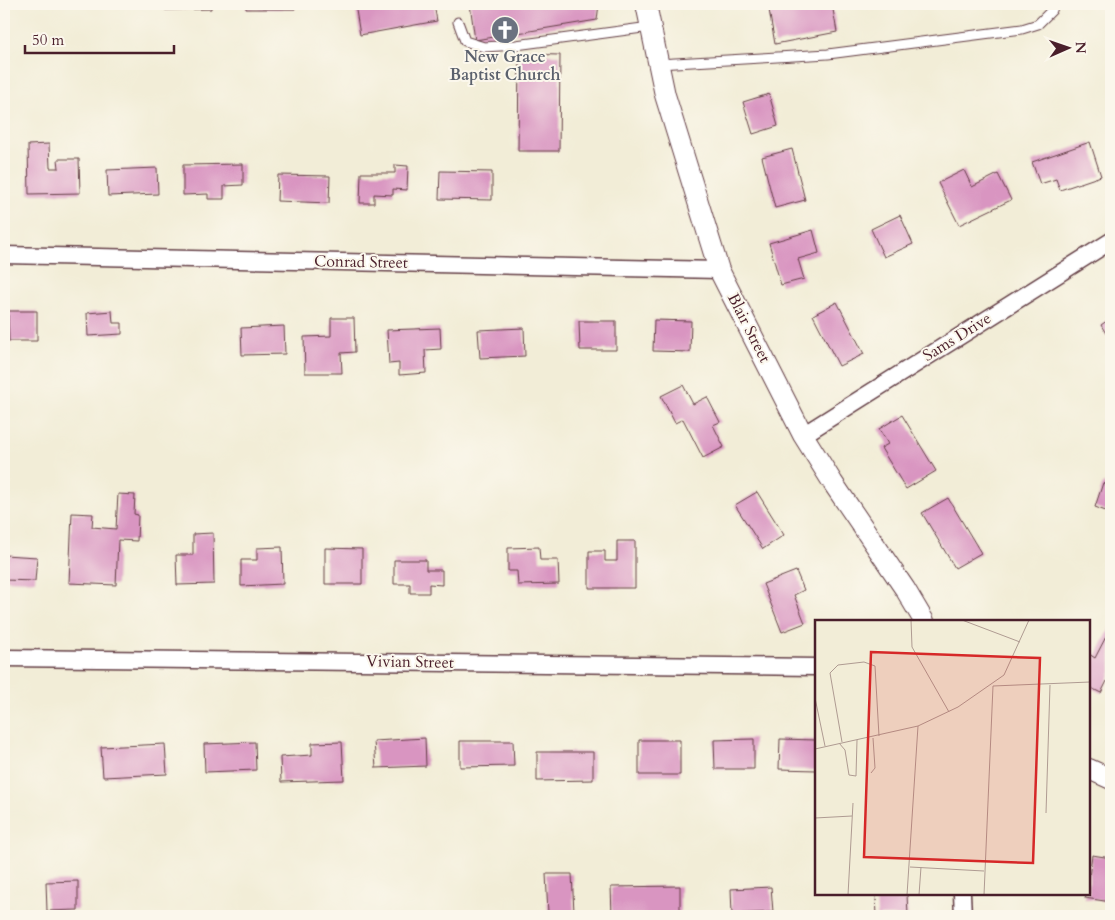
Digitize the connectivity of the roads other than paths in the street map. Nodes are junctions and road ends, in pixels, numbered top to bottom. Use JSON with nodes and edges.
{"nodes":[{"id":1,"x":646,"y":4,"type":"edge"},
{"id":2,"x":1054,"y":4,"type":"edge"},
{"id":3,"x":458,"y":22,"type":"dead end"},
{"id":4,"x":650,"y":27,"type":"junction"},
{"id":5,"x":658,"y":64,"type":"junction"},
{"id":6,"x":1111,"y":241,"type":"edge"},
{"id":7,"x":4,"y":255,"type":"edge"},
{"id":8,"x":719,"y":270,"type":"junction"},
{"id":9,"x":803,"y":434,"type":"junction"},
{"id":10,"x":923,"y":620,"type":"edge"},
{"id":11,"x":4,"y":658,"type":"edge"},
{"id":12,"x":815,"y":667,"type":"edge"},
{"id":13,"x":1090,"y":769,"type":"edge"},
{"id":14,"x":1111,"y":779,"type":"edge"},
{"id":15,"x":962,"y":895,"type":"edge"},
{"id":16,"x":963,"y":916,"type":"edge"}],
"edges":[{"from":1,"to":4,"type":"street","name":"Blair Street"},
{"from":2,"to":5,"type":"lane"},
{"from":3,"to":4,"type":"lane"},
{"from":4,"to":5,"type":"street","name":"Blair Street"},
{"from":5,"to":8,"type":"street","name":"Blair Street"},
{"from":6,"to":9,"type":"street","name":"Sams Drive"},
{"from":7,"to":8,"type":"street","name":"Conrad Street"},
{"from":8,"to":9,"type":"street","name":"Blair Street"},
{"from":9,"to":10,"type":"street","name":"Blair Street"},
{"from":11,"to":12,"type":"street","name":"Vivian Street"},
{"from":13,"to":14,"type":"street"},
{"from":15,"to":16,"type":"street"}]}
